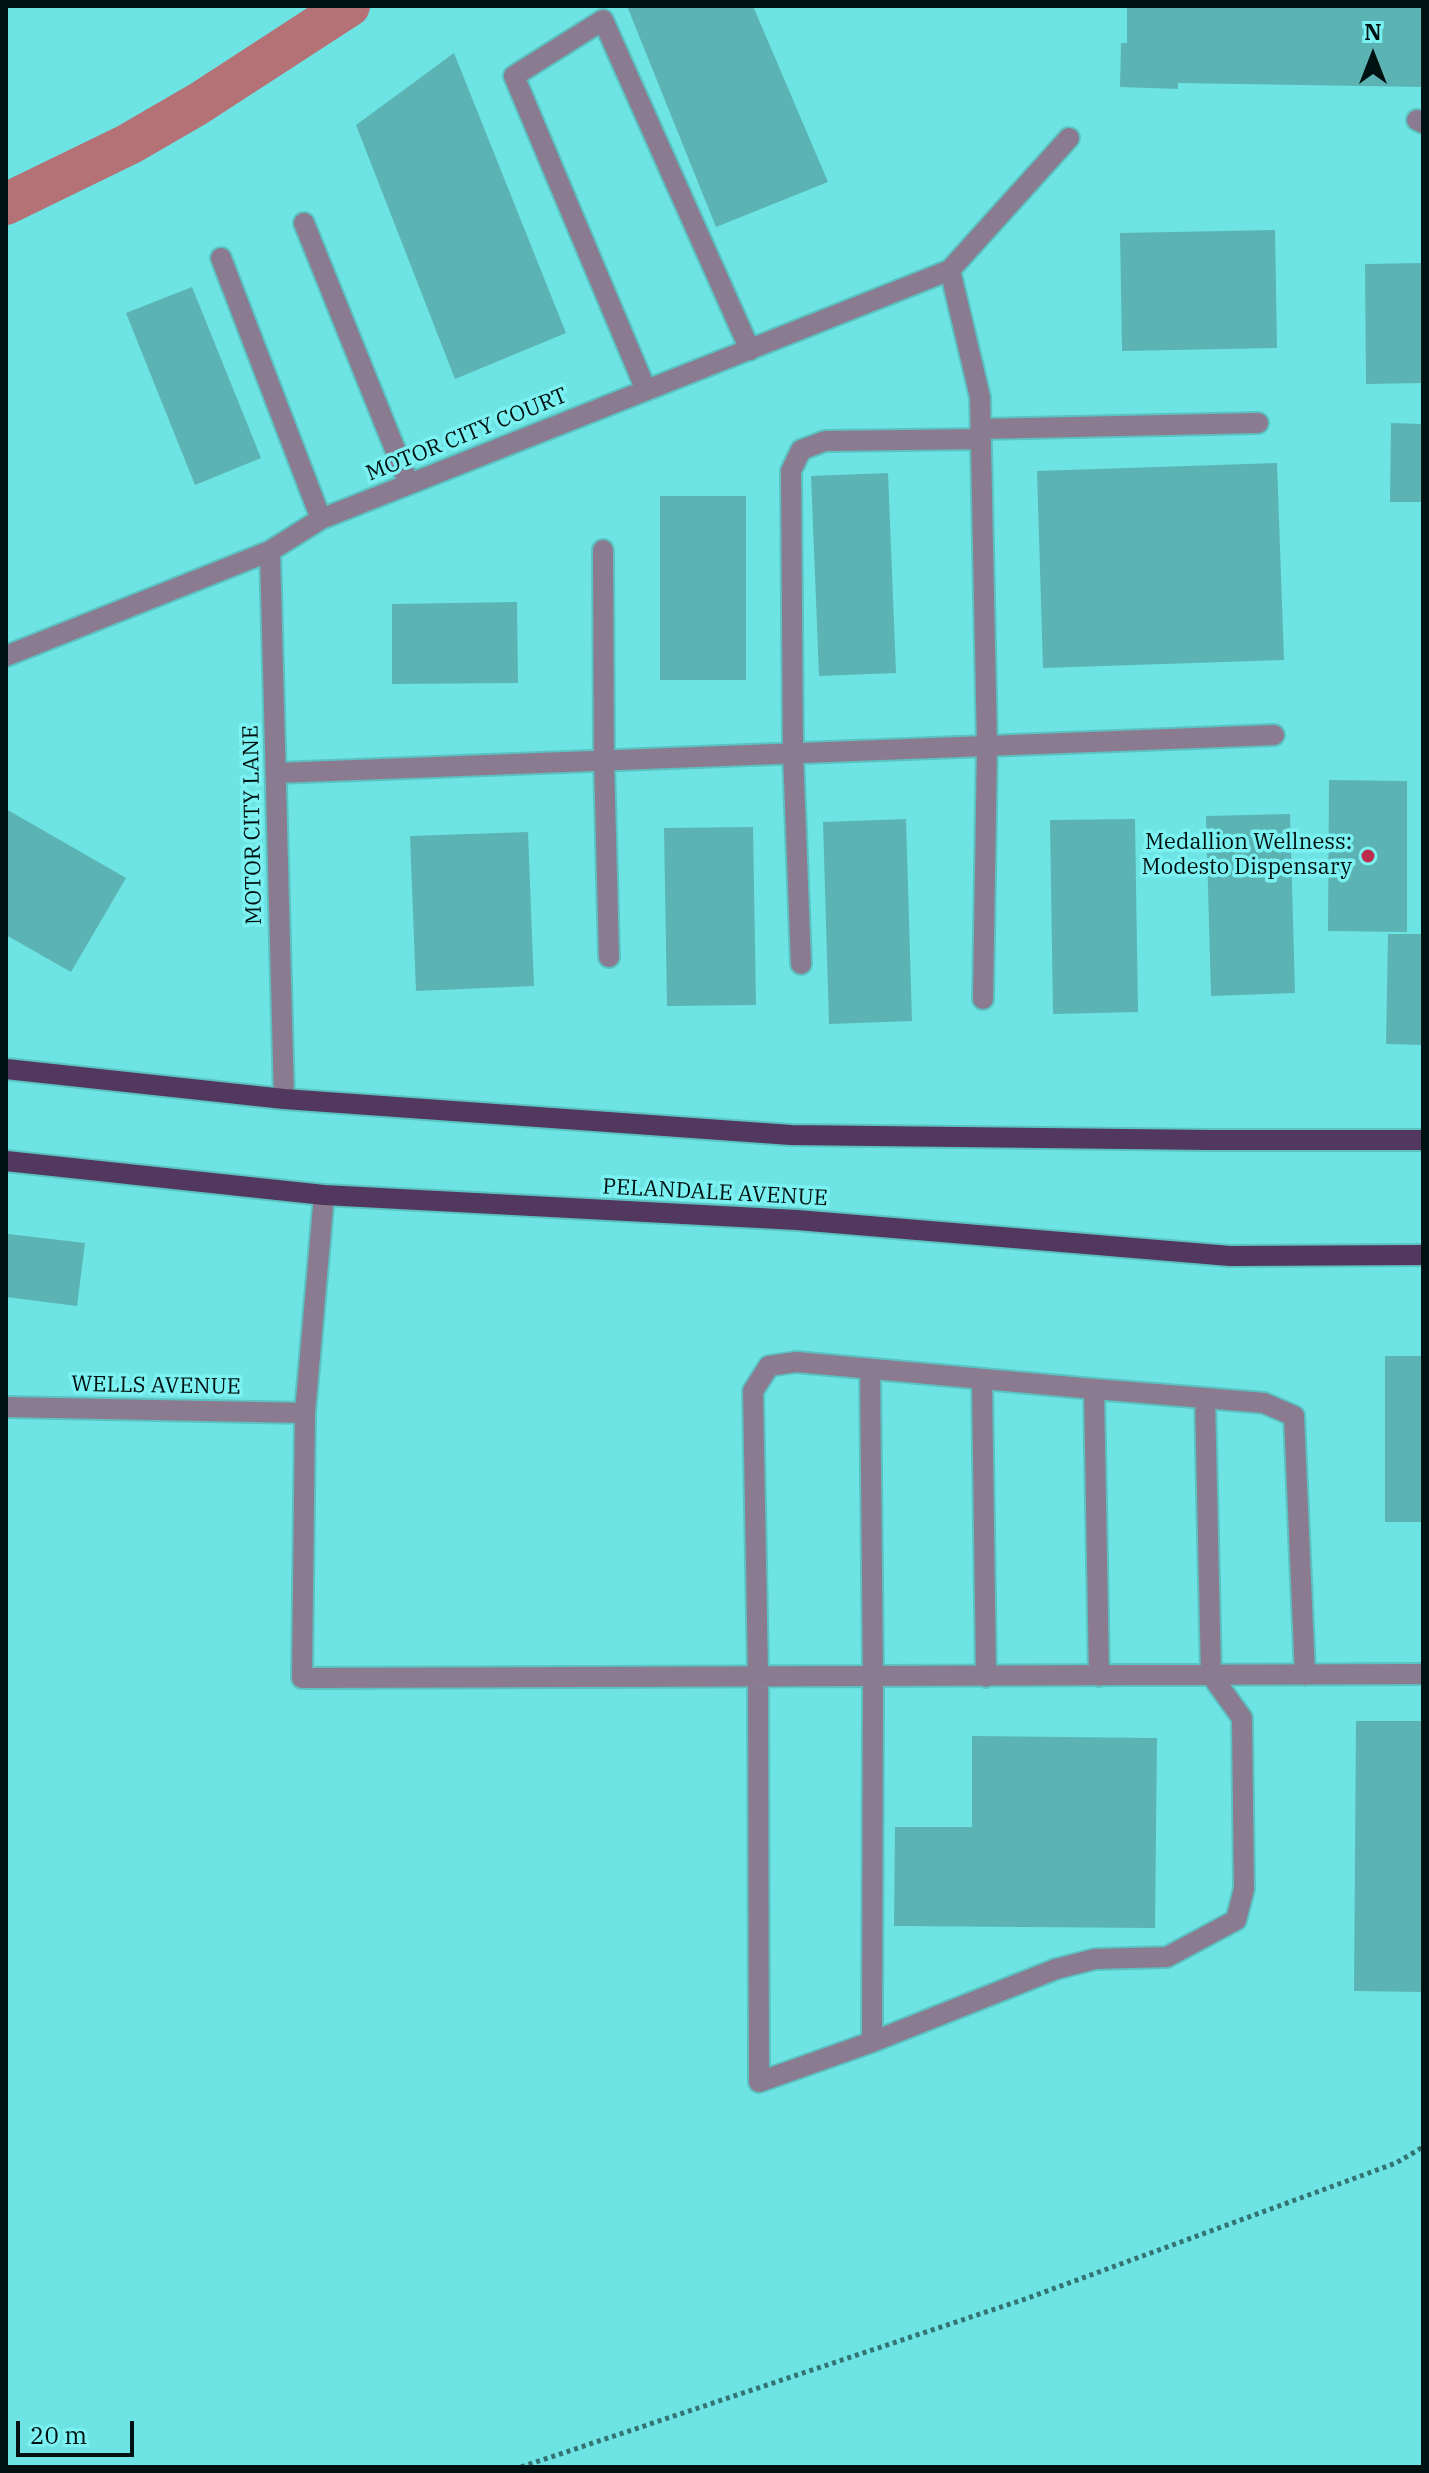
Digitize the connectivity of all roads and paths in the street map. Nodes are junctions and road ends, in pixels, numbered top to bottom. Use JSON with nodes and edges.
{"nodes":[{"id":1,"x":1069,"y":138,"type":"dead end"},
{"id":2,"x":304,"y":223,"type":"dead end"},
{"id":3,"x":221,"y":258,"type":"dead end"},
{"id":4,"x":950,"y":270,"type":"junction"},
{"id":5,"x":750,"y":350,"type":"junction"},
{"id":6,"x":646,"y":390,"type":"junction"},
{"id":7,"x":1258,"y":423,"type":"dead end"},
{"id":8,"x":980,"y":434,"type":"junction"},
{"id":9,"x":409,"y":484,"type":"junction"},
{"id":10,"x":321,"y":519,"type":"junction"},
{"id":11,"x":603,"y":550,"type":"dead end"},
{"id":12,"x":270,"y":551,"type":"junction"},
{"id":13,"x":6,"y":656,"type":"edge"},
{"id":14,"x":1274,"y":735,"type":"dead end"},
{"id":15,"x":987,"y":746,"type":"junction"},
{"id":16,"x":793,"y":753,"type":"junction"},
{"id":17,"x":604,"y":760,"type":"junction"},
{"id":18,"x":277,"y":773,"type":"junction"},
{"id":19,"x":609,"y":957,"type":"dead end"},
{"id":20,"x":801,"y":964,"type":"dead end"},
{"id":21,"x":983,"y":999,"type":"dead end"},
{"id":22,"x":6,"y":1069,"type":"edge"},
{"id":23,"x":284,"y":1099,"type":"junction"},
{"id":24,"x":1423,"y":1140,"type":"edge"},
{"id":25,"x":6,"y":1161,"type":"edge"},
{"id":26,"x":324,"y":1195,"type":"junction"},
{"id":27,"x":1423,"y":1255,"type":"edge"},
{"id":28,"x":870,"y":1369,"type":"junction"},
{"id":29,"x":982,"y":1379,"type":"junction"},
{"id":30,"x":1094,"y":1389,"type":"junction"},
{"id":31,"x":1205,"y":1398,"type":"junction"},
{"id":32,"x":6,"y":1407,"type":"edge"},
{"id":33,"x":305,"y":1413,"type":"junction"},
{"id":34,"x":1423,"y":1674,"type":"edge"},
{"id":35,"x":1211,"y":1675,"type":"junction"},
{"id":36,"x":1305,"y":1675,"type":"junction"},
{"id":37,"x":1099,"y":1676,"type":"junction"},
{"id":38,"x":758,"y":1677,"type":"junction"},
{"id":39,"x":873,"y":1677,"type":"junction"},
{"id":40,"x":986,"y":1677,"type":"junction"},
{"id":41,"x":872,"y":2042,"type":"junction"},
{"id":42,"x":1423,"y":2147,"type":"edge"},
{"id":43,"x":521,"y":2467,"type":"edge"}],
"edges":[{"from":1,"to":4,"type":"street"},
{"from":2,"to":9,"type":"street"},
{"from":3,"to":10,"type":"street"},
{"from":4,"to":5,"type":"street","name":"MOTOR CITY COURT"},
{"from":4,"to":8,"type":"street"},
{"from":5,"to":6,"type":"street","name":"MOTOR CITY COURT"},
{"from":5,"to":6,"type":"street"},
{"from":6,"to":9,"type":"street","name":"MOTOR CITY COURT"},
{"from":7,"to":8,"type":"street"},
{"from":8,"to":15,"type":"street"},
{"from":8,"to":16,"type":"street"},
{"from":9,"to":10,"type":"street","name":"MOTOR CITY COURT"},
{"from":10,"to":12,"type":"street","name":"MOTOR CITY COURT"},
{"from":11,"to":17,"type":"street"},
{"from":12,"to":13,"type":"street","name":"MOTOR CITY COURT"},
{"from":12,"to":18,"type":"street","name":"MOTOR CITY LANE"},
{"from":14,"to":15,"type":"street"},
{"from":15,"to":16,"type":"street"},
{"from":15,"to":21,"type":"street"},
{"from":16,"to":17,"type":"street"},
{"from":16,"to":20,"type":"street"},
{"from":17,"to":18,"type":"street"},
{"from":17,"to":19,"type":"street"},
{"from":18,"to":23,"type":"street","name":"MOTOR CITY LANE"},
{"from":22,"to":23,"type":"main road"},
{"from":23,"to":24,"type":"main road"},
{"from":25,"to":26,"type":"main road","name":"PELANDALE AVENUE"},
{"from":26,"to":27,"type":"main road","name":"PELANDALE AVENUE"},
{"from":26,"to":33,"type":"street"},
{"from":28,"to":29,"type":"street"},
{"from":28,"to":38,"type":"street"},
{"from":28,"to":39,"type":"street"},
{"from":29,"to":30,"type":"street"},
{"from":29,"to":40,"type":"street"},
{"from":30,"to":31,"type":"street"},
{"from":30,"to":37,"type":"street"},
{"from":31,"to":35,"type":"street"},
{"from":31,"to":36,"type":"street"},
{"from":32,"to":33,"type":"street","name":"WELLS AVENUE"},
{"from":33,"to":38,"type":"street"},
{"from":34,"to":36,"type":"street"},
{"from":35,"to":36,"type":"street"},
{"from":35,"to":37,"type":"street"},
{"from":35,"to":41,"type":"street"},
{"from":37,"to":40,"type":"street"},
{"from":38,"to":39,"type":"street"},
{"from":38,"to":41,"type":"street"},
{"from":39,"to":40,"type":"street"},
{"from":39,"to":41,"type":"street"},
{"from":42,"to":43,"type":"path"}]}
